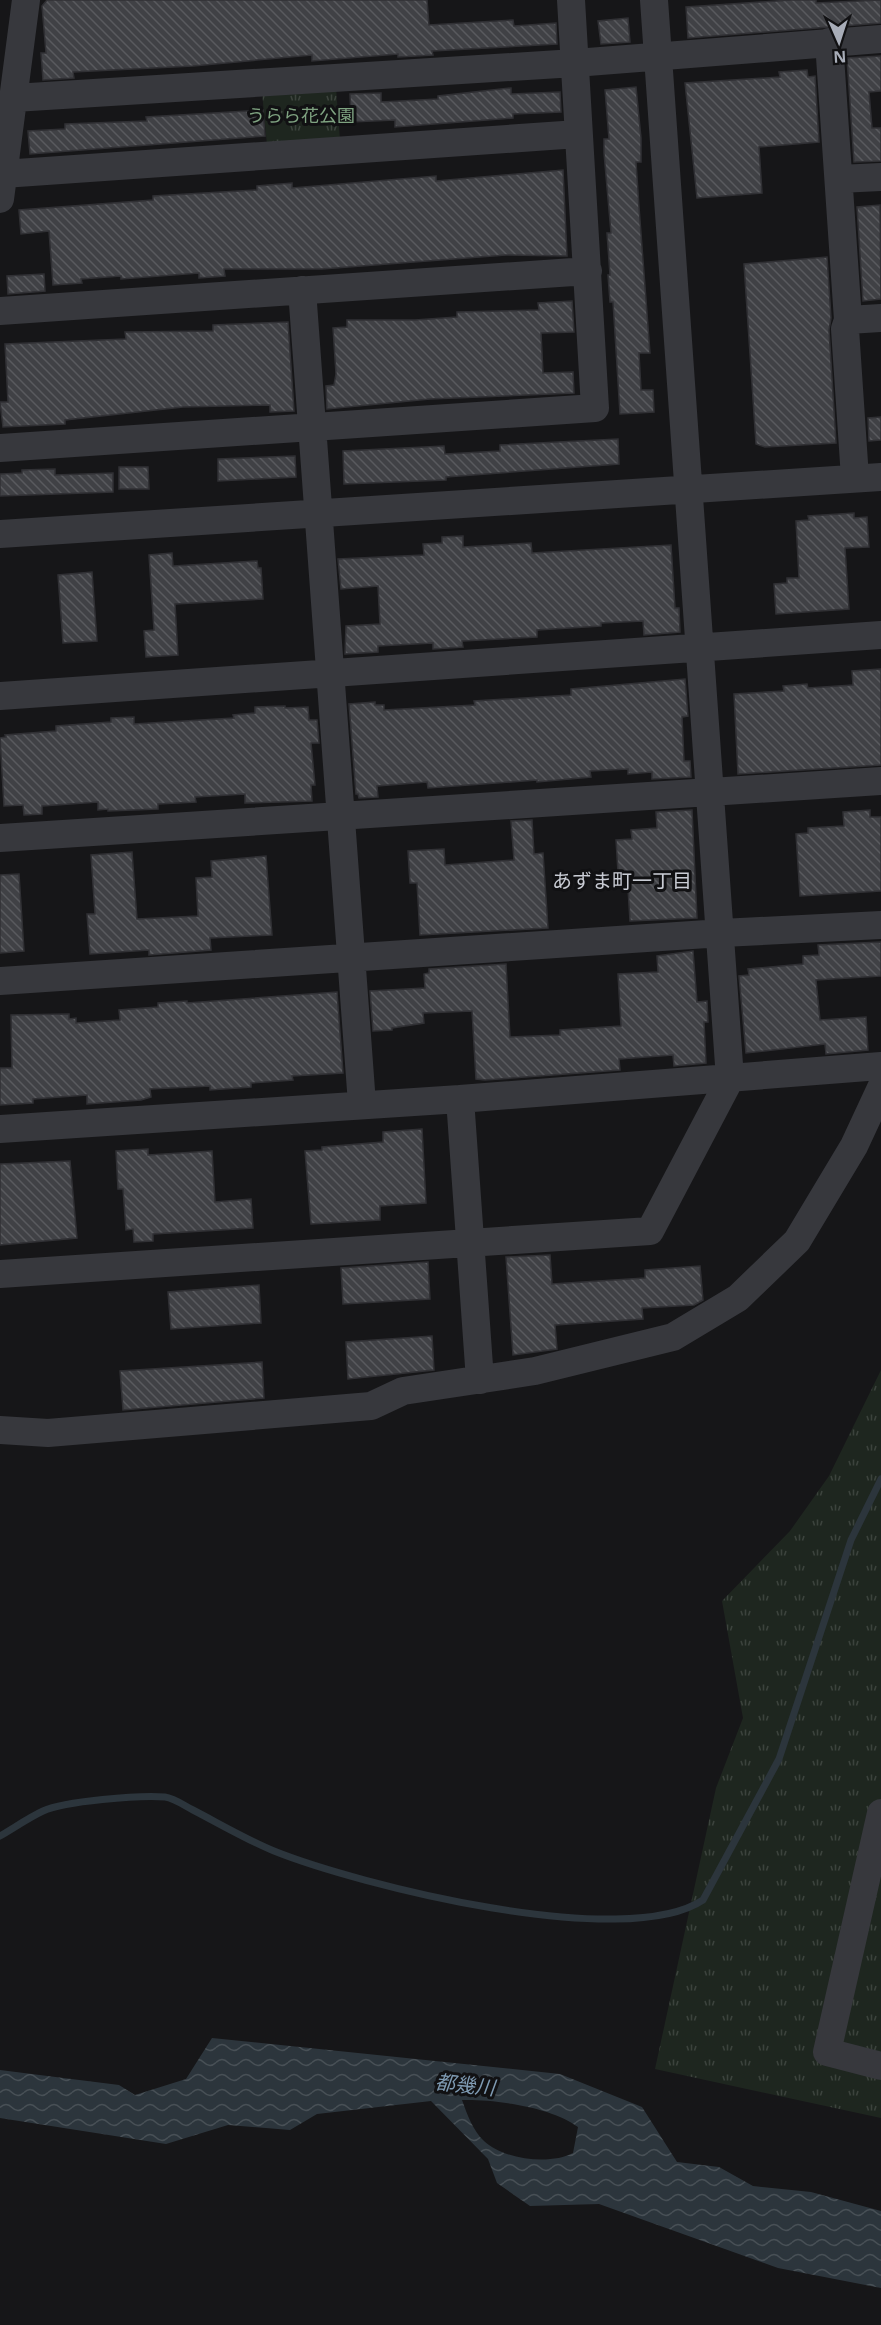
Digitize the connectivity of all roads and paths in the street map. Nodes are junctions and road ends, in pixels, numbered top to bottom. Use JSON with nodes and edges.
{"nodes":[{"id":1,"x":26,"y":0,"type":"edge"},
{"id":2,"x":571,"y":0,"type":"edge"},
{"id":3,"x":654,"y":0,"type":"edge"},
{"id":4,"x":881,"y":39,"type":"edge"},
{"id":5,"x":829,"y":42,"type":"junction"},
{"id":6,"x":658,"y":56,"type":"junction"},
{"id":7,"x":575,"y":63,"type":"junction"},
{"id":8,"x":14,"y":98,"type":"junction"},
{"id":9,"x":578,"y":134,"type":"junction"},
{"id":10,"x":881,"y":177,"type":"edge"},
{"id":11,"x":838,"y":179,"type":"junction"},
{"id":12,"x":2,"y":187,"type":"edge"},
{"id":13,"x":588,"y":271,"type":"junction"},
{"id":14,"x":302,"y":290,"type":"junction"},
{"id":15,"x":0,"y":311,"type":"edge"},
{"id":16,"x":881,"y":318,"type":"edge"},
{"id":17,"x":848,"y":320,"type":"junction"},
{"id":18,"x":311,"y":428,"type":"junction"},
{"id":19,"x":0,"y":448,"type":"edge"},
{"id":20,"x":868,"y":477,"type":"edge"},
{"id":21,"x":688,"y":491,"type":"junction"},
{"id":22,"x":317,"y":515,"type":"junction"},
{"id":23,"x":0,"y":534,"type":"edge"},
{"id":24,"x":881,"y":635,"type":"edge"},
{"id":25,"x":701,"y":646,"type":"junction"},
{"id":26,"x":329,"y":671,"type":"junction"},
{"id":27,"x":0,"y":696,"type":"edge"},
{"id":28,"x":881,"y":781,"type":"edge"},
{"id":29,"x":712,"y":790,"type":"junction"},
{"id":30,"x":340,"y":814,"type":"junction"},
{"id":31,"x":0,"y":837,"type":"edge"},
{"id":32,"x":881,"y":925,"type":"edge"},
{"id":33,"x":722,"y":933,"type":"junction"},
{"id":34,"x":350,"y":956,"type":"junction"},
{"id":35,"x":0,"y":981,"type":"edge"},
{"id":36,"x":881,"y":1066,"type":"edge"},
{"id":37,"x":730,"y":1079,"type":"junction"},
{"id":38,"x":881,"y":1089,"type":"edge"},
{"id":39,"x":460,"y":1099,"type":"junction"},
{"id":40,"x":362,"y":1104,"type":"junction"},
{"id":41,"x":0,"y":1129,"type":"edge"},
{"id":42,"x":470,"y":1242,"type":"junction"},
{"id":43,"x":0,"y":1274,"type":"edge"},
{"id":44,"x":480,"y":1380,"type":"junction"},
{"id":45,"x":0,"y":1430,"type":"edge"},
{"id":46,"x":881,"y":1813,"type":"edge"},
{"id":47,"x":881,"y":2066,"type":"edge"}],
"edges":[{"from":1,"to":8,"type":"street"},
{"from":2,"to":7,"type":"street"},
{"from":3,"to":6,"type":"street"},
{"from":4,"to":5,"type":"street"},
{"from":5,"to":6,"type":"street"},
{"from":5,"to":11,"type":"street"},
{"from":6,"to":7,"type":"street"},
{"from":6,"to":21,"type":"street"},
{"from":7,"to":8,"type":"street"},
{"from":7,"to":9,"type":"street"},
{"from":8,"to":12,"type":"street"},
{"from":9,"to":12,"type":"street"},
{"from":9,"to":13,"type":"street"},
{"from":10,"to":11,"type":"street"},
{"from":11,"to":17,"type":"street"},
{"from":13,"to":14,"type":"street"},
{"from":13,"to":18,"type":"street"},
{"from":14,"to":15,"type":"street"},
{"from":14,"to":18,"type":"street"},
{"from":16,"to":17,"type":"street"},
{"from":17,"to":20,"type":"street"},
{"from":18,"to":19,"type":"street"},
{"from":18,"to":22,"type":"street"},
{"from":20,"to":21,"type":"street"},
{"from":21,"to":22,"type":"street"},
{"from":21,"to":25,"type":"street"},
{"from":22,"to":23,"type":"street"},
{"from":22,"to":26,"type":"street"},
{"from":24,"to":25,"type":"street"},
{"from":25,"to":26,"type":"street"},
{"from":25,"to":29,"type":"street"},
{"from":26,"to":27,"type":"street"},
{"from":26,"to":30,"type":"street"},
{"from":28,"to":29,"type":"street"},
{"from":29,"to":30,"type":"street"},
{"from":29,"to":33,"type":"street"},
{"from":30,"to":31,"type":"street"},
{"from":30,"to":34,"type":"street"},
{"from":32,"to":33,"type":"street"},
{"from":33,"to":34,"type":"street"},
{"from":33,"to":37,"type":"street"},
{"from":34,"to":35,"type":"street"},
{"from":34,"to":40,"type":"street"},
{"from":36,"to":37,"type":"street"},
{"from":37,"to":39,"type":"street"},
{"from":37,"to":42,"type":"street"},
{"from":38,"to":44,"type":"street"},
{"from":39,"to":40,"type":"street"},
{"from":39,"to":42,"type":"street"},
{"from":40,"to":41,"type":"street"},
{"from":42,"to":43,"type":"street"},
{"from":42,"to":44,"type":"street"},
{"from":44,"to":45,"type":"street"},
{"from":46,"to":47,"type":"street"}]}
